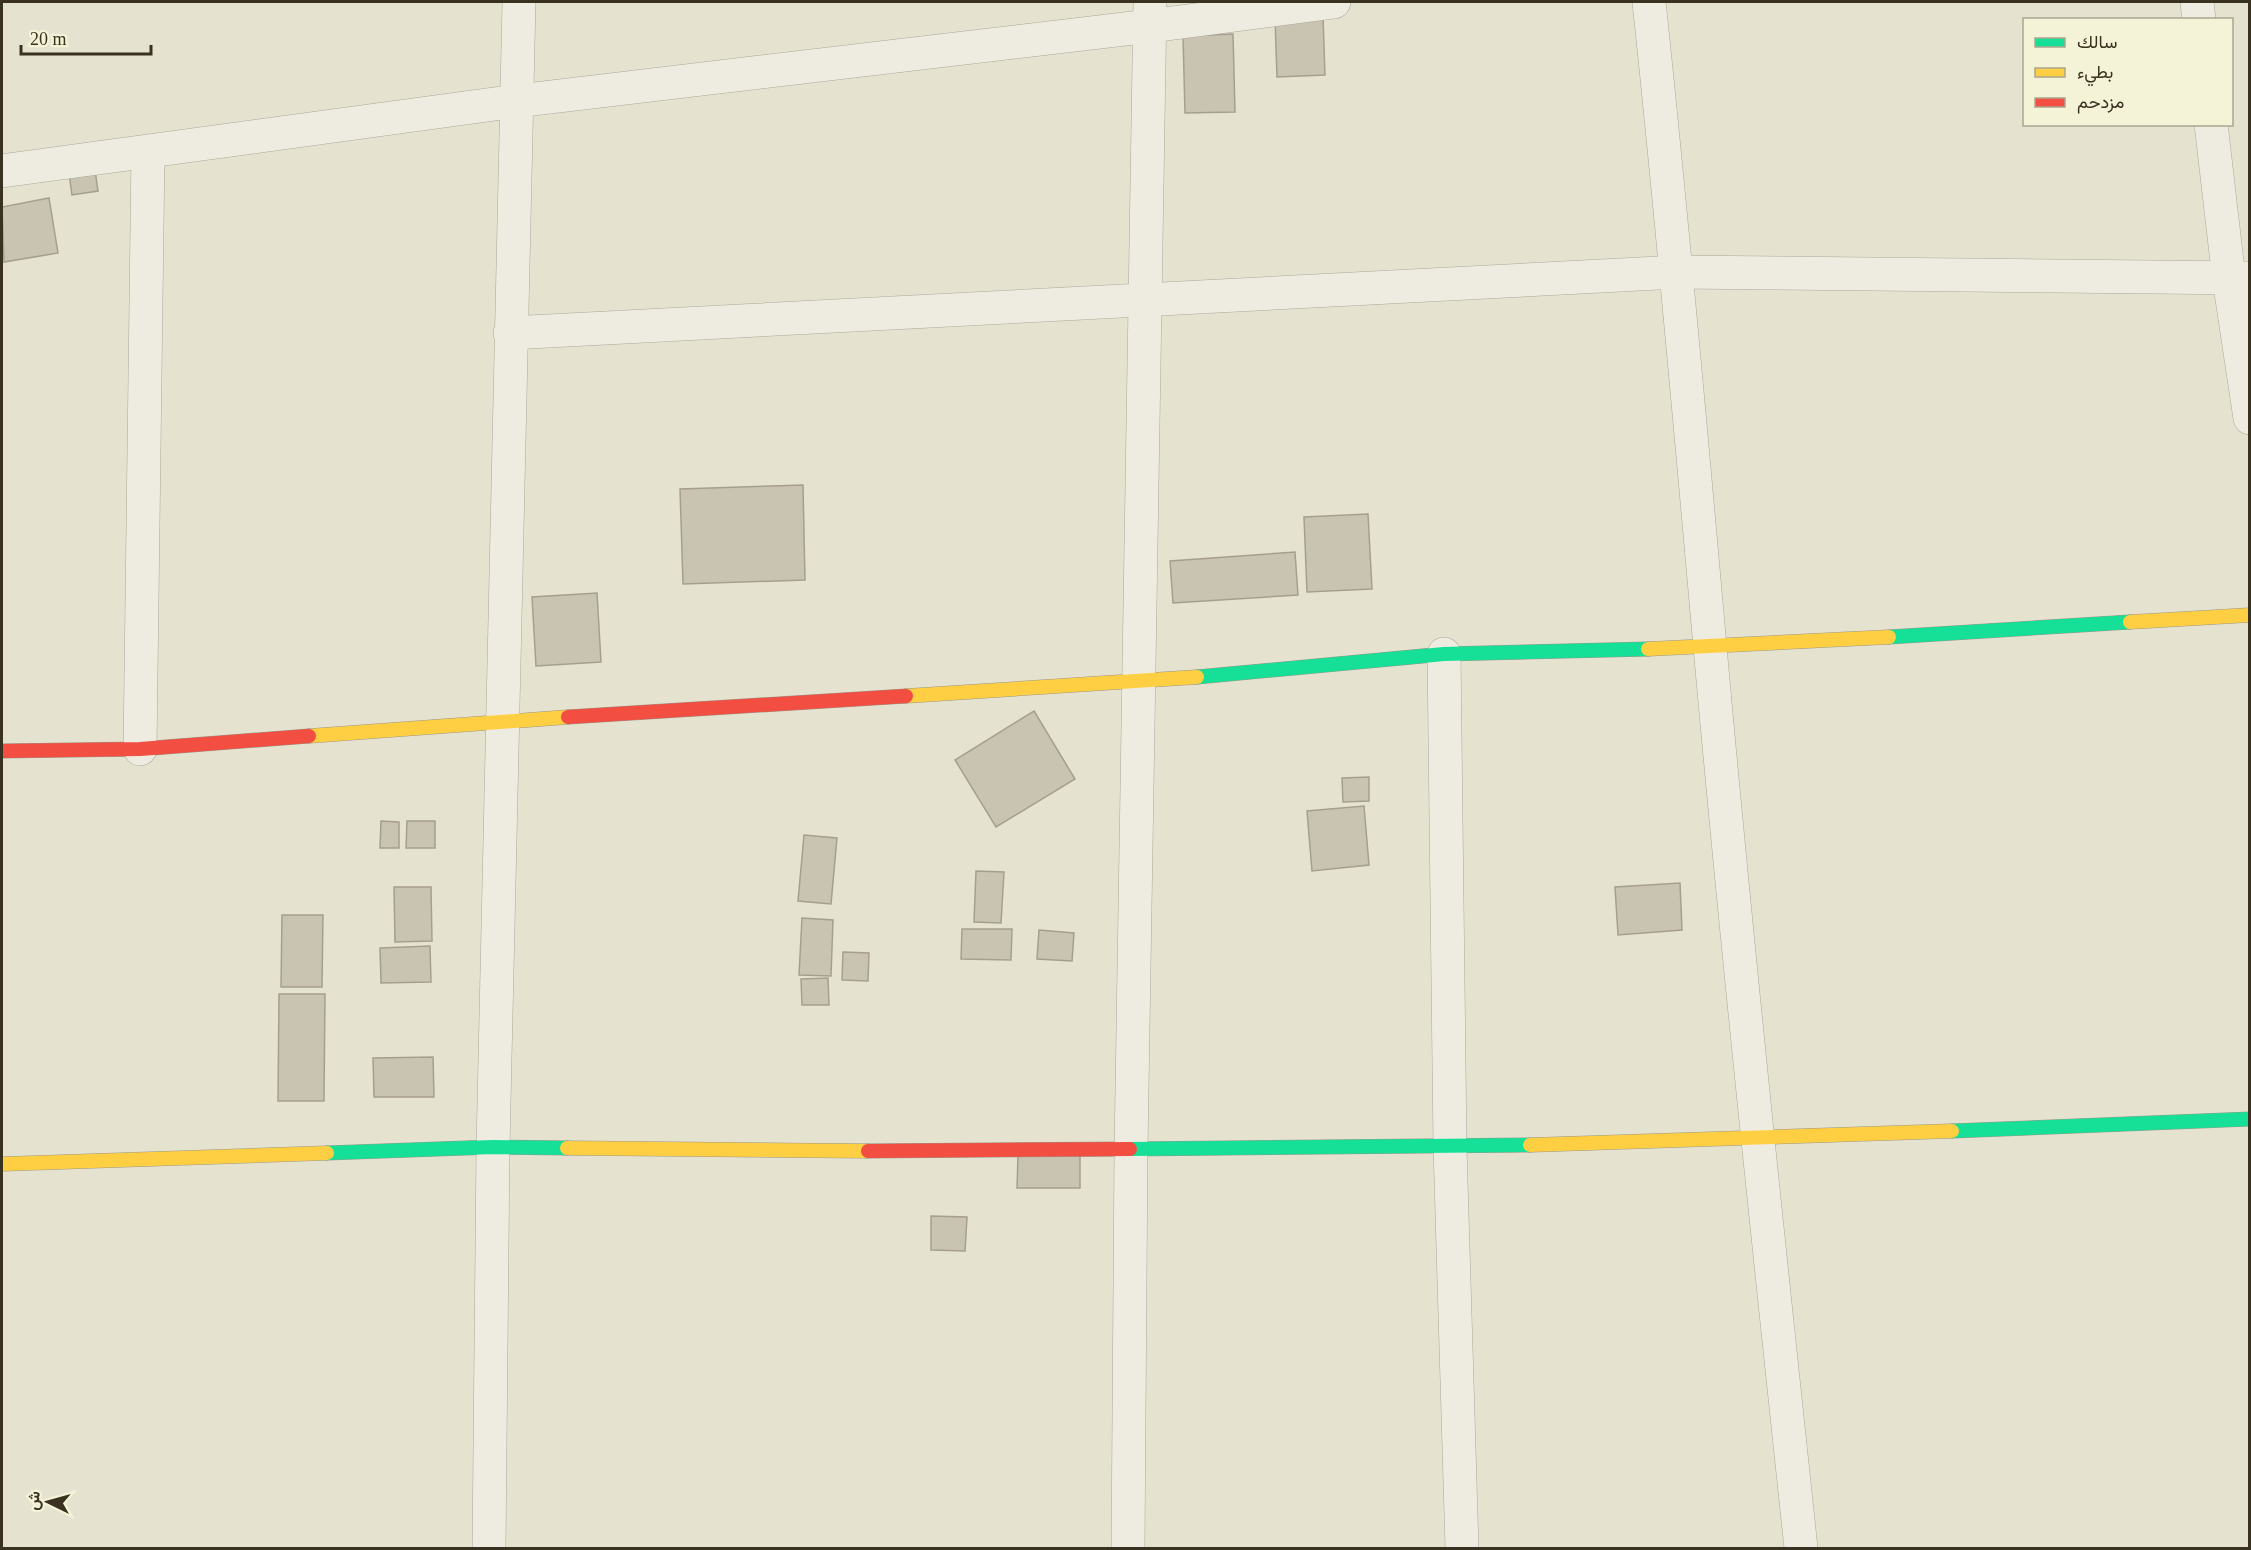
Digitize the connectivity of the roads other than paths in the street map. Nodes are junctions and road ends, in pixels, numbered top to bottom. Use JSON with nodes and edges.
{"nodes":[{"id":1,"x":519,"y":2,"type":"edge"},
{"id":2,"x":1334,"y":2,"type":"edge"},
{"id":3,"x":1649,"y":2,"type":"edge"},
{"id":4,"x":2197,"y":2,"type":"edge"},
{"id":5,"x":1150,"y":14,"type":"edge"},
{"id":6,"x":2199,"y":18,"type":"edge"},
{"id":7,"x":517,"y":101,"type":"junction"},
{"id":8,"x":2211,"y":126,"type":"edge"},
{"id":9,"x":148,"y":152,"type":"junction"},
{"id":10,"x":2,"y":171,"type":"edge"},
{"id":11,"x":1678,"y":272,"type":"junction"},
{"id":12,"x":2239,"y":279,"type":"edge"},
{"id":13,"x":1145,"y":299,"type":"junction"},
{"id":14,"x":510,"y":333,"type":"junction"},
{"id":15,"x":2250,"y":418,"type":"edge"},
{"id":16,"x":2250,"y":615,"type":"edge"},
{"id":17,"x":1710,"y":648,"type":"junction"},
{"id":18,"x":1444,"y":654,"type":"junction"},
{"id":19,"x":1141,"y":682,"type":"junction"},
{"id":20,"x":502,"y":721,"type":"junction"},
{"id":21,"x":140,"y":749,"type":"junction"},
{"id":22,"x":2,"y":751,"type":"edge"},
{"id":23,"x":2250,"y":1119,"type":"edge"},
{"id":24,"x":1758,"y":1139,"type":"junction"},
{"id":25,"x":493,"y":1147,"type":"junction"},
{"id":26,"x":1450,"y":1147,"type":"junction"},
{"id":27,"x":1131,"y":1150,"type":"junction"},
{"id":28,"x":2,"y":1164,"type":"edge"},
{"id":29,"x":489,"y":1548,"type":"edge"},
{"id":30,"x":1128,"y":1548,"type":"edge"},
{"id":31,"x":1462,"y":1548,"type":"edge"},
{"id":32,"x":1801,"y":1548,"type":"edge"}],
"edges":[{"from":1,"to":7,"type":"street"},
{"from":2,"to":5,"type":"street"},
{"from":3,"to":11,"type":"street"},
{"from":4,"to":6,"type":"street"},
{"from":5,"to":7,"type":"street"},
{"from":5,"to":13,"type":"street"},
{"from":7,"to":9,"type":"street"},
{"from":7,"to":14,"type":"street"},
{"from":8,"to":12,"type":"street"},
{"from":9,"to":10,"type":"street"},
{"from":9,"to":21,"type":"street"},
{"from":11,"to":12,"type":"street"},
{"from":11,"to":13,"type":"street"},
{"from":11,"to":17,"type":"street"},
{"from":12,"to":15,"type":"street"},
{"from":13,"to":14,"type":"street"},
{"from":13,"to":19,"type":"street"},
{"from":14,"to":20,"type":"street"},
{"from":16,"to":17,"type":"street"},
{"from":17,"to":18,"type":"street"},
{"from":17,"to":24,"type":"street"},
{"from":18,"to":19,"type":"street"},
{"from":18,"to":26,"type":"street"},
{"from":19,"to":20,"type":"street"},
{"from":19,"to":27,"type":"street"},
{"from":20,"to":21,"type":"street"},
{"from":20,"to":25,"type":"street"},
{"from":21,"to":22,"type":"street"},
{"from":23,"to":24,"type":"street"},
{"from":24,"to":26,"type":"street"},
{"from":24,"to":32,"type":"street"},
{"from":25,"to":27,"type":"street"},
{"from":25,"to":28,"type":"street"},
{"from":25,"to":29,"type":"street"},
{"from":26,"to":27,"type":"street"},
{"from":26,"to":31,"type":"street"},
{"from":27,"to":30,"type":"street"}]}
